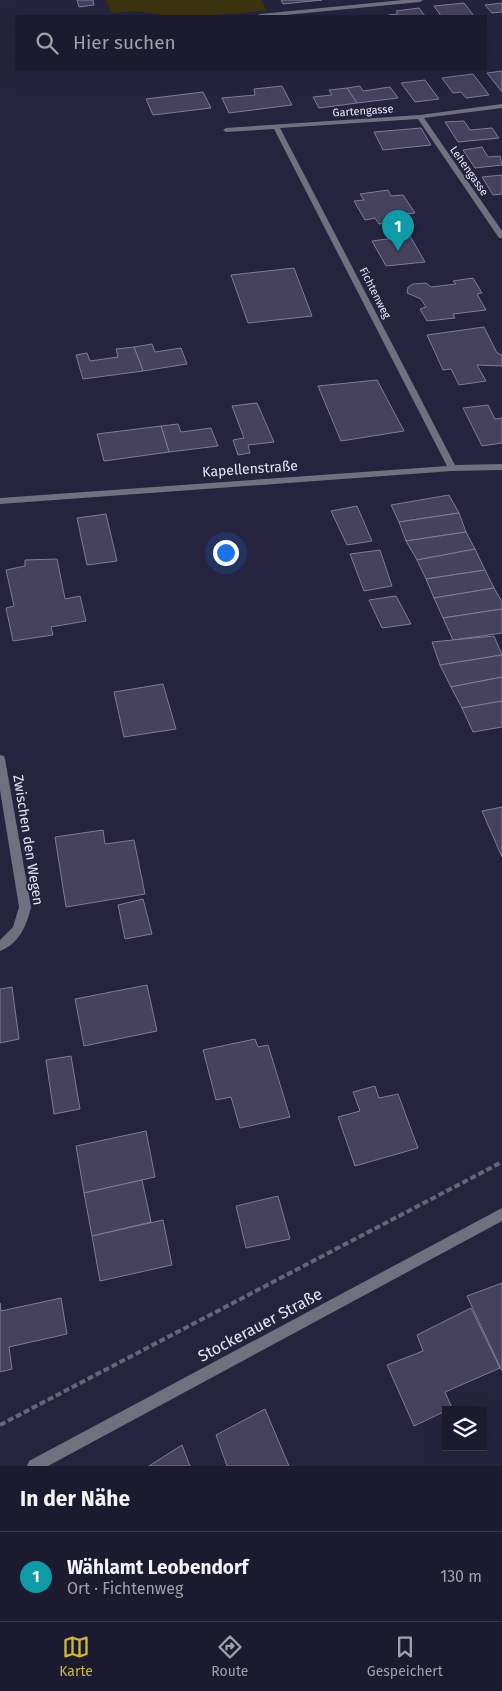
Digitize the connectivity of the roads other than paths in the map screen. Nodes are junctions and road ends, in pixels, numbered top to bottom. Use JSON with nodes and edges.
{"nodes":[{"id":1,"x":420,"y":0,"type":"edge"},
{"id":2,"x":270,"y":15,"type":"edge"},
{"id":3,"x":502,"y":106,"type":"edge"},
{"id":4,"x":420,"y":117,"type":"junction"},
{"id":5,"x":277,"y":128,"type":"junction"},
{"id":6,"x":226,"y":130,"type":"dead end"},
{"id":7,"x":502,"y":236,"type":"edge"},
{"id":8,"x":502,"y":467,"type":"edge"},
{"id":9,"x":452,"y":468,"type":"junction"},
{"id":10,"x":0,"y":501,"type":"edge"},
{"id":11,"x":0,"y":759,"type":"edge"},
{"id":12,"x":0,"y":946,"type":"edge"},
{"id":13,"x":502,"y":1214,"type":"edge"},
{"id":14,"x":34,"y":1466,"type":"edge"}],
"edges":[{"from":1,"to":2,"type":"street"},
{"from":3,"to":4,"type":"street","name":"Gartengasse"},
{"from":4,"to":5,"type":"street","name":"Gartengasse"},
{"from":4,"to":7,"type":"street","name":"Lehengasse"},
{"from":5,"to":6,"type":"street","name":"Gartengasse"},
{"from":5,"to":9,"type":"street","name":"Fichtenweg"},
{"from":8,"to":9,"type":"street","name":"Kapellenstraße"},
{"from":9,"to":10,"type":"street","name":"Kapellenstraße"},
{"from":11,"to":12,"type":"street","name":"Zwischen den Wegen"},
{"from":13,"to":14,"type":"street","name":"Stockerauer Straße"}]}
